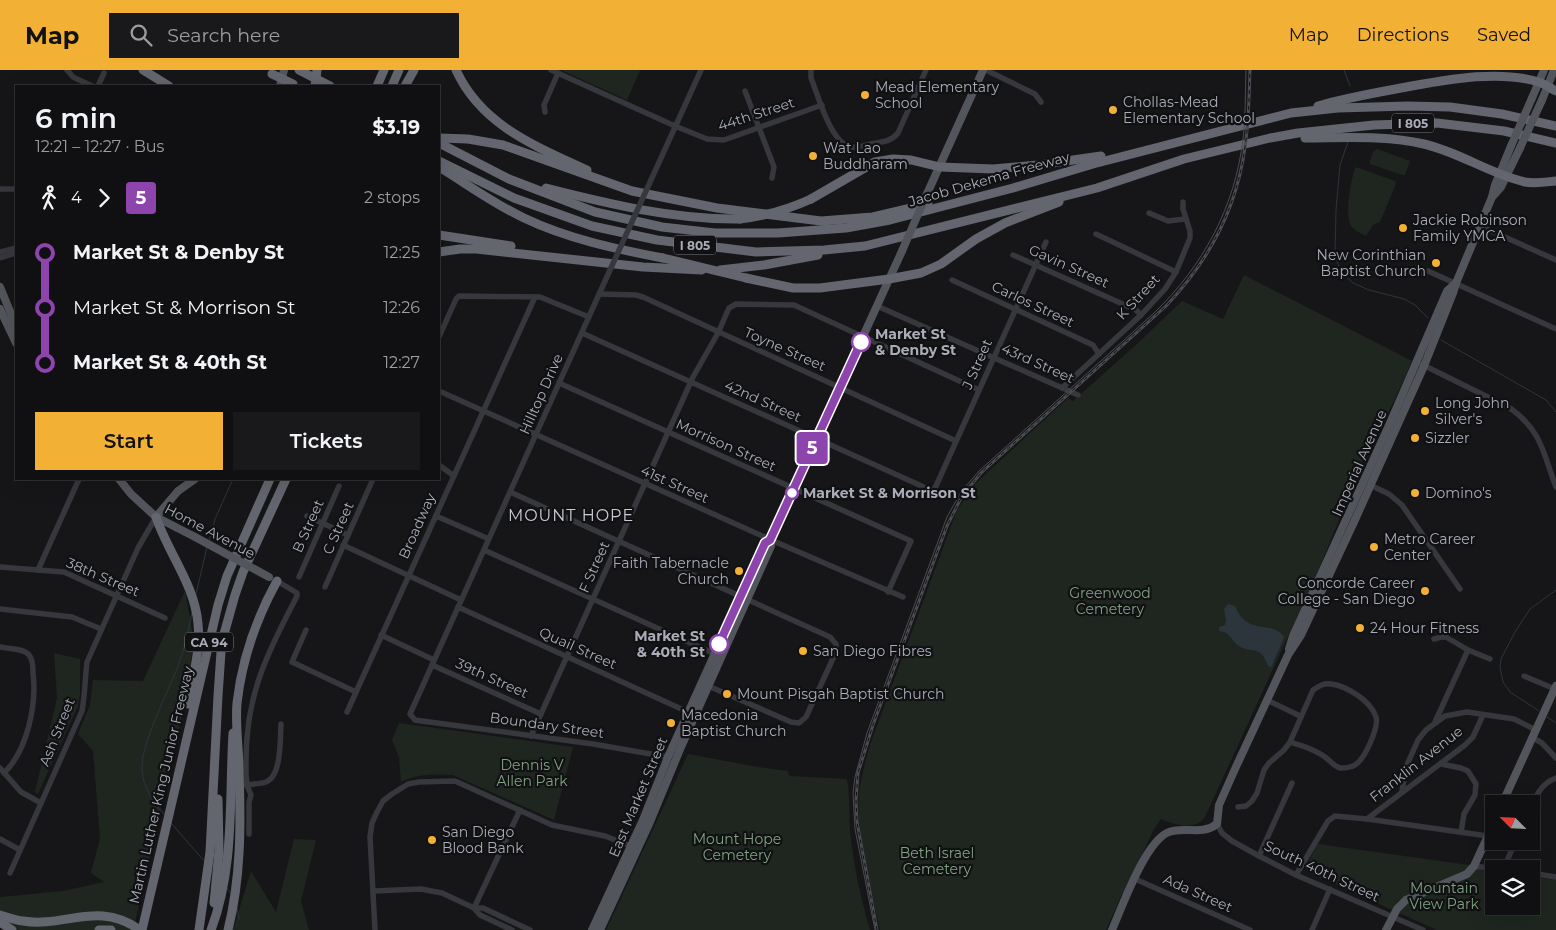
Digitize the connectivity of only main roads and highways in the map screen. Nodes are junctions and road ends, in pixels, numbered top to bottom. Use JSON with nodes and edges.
{"nodes":[{"id":1,"x":143,"y":70,"type":"edge"},
{"id":2,"x":154,"y":70,"type":"edge"},
{"id":3,"x":284,"y":70,"type":"edge"},
{"id":4,"x":299,"y":70,"type":"edge"},
{"id":5,"x":318,"y":70,"type":"edge"},
{"id":6,"x":384,"y":70,"type":"edge"},
{"id":7,"x":398,"y":70,"type":"edge"},
{"id":8,"x":414,"y":70,"type":"edge"},
{"id":9,"x":456,"y":70,"type":"edge"},
{"id":10,"x":984,"y":70,"type":"edge"},
{"id":11,"x":1544,"y":70,"type":"edge"},
{"id":12,"x":1554,"y":70,"type":"edge"},
{"id":13,"x":269,"y":72,"type":"edge"},
{"id":14,"x":1539,"y":82,"type":"junction"},
{"id":15,"x":407,"y":83,"type":"edge"},
{"id":16,"x":167,"y":85,"type":"edge"},
{"id":17,"x":175,"y":85,"type":"edge"},
{"id":18,"x":280,"y":85,"type":"edge"},
{"id":19,"x":295,"y":85,"type":"edge"},
{"id":20,"x":315,"y":85,"type":"edge"},
{"id":21,"x":328,"y":85,"type":"edge"},
{"id":22,"x":377,"y":85,"type":"edge"},
{"id":23,"x":392,"y":85,"type":"edge"},
{"id":24,"x":1552,"y":89,"type":"edge"},
{"id":25,"x":1291,"y":113,"type":"junction"},
{"id":26,"x":1556,"y":126,"type":"edge"},
{"id":27,"x":440,"y":138,"type":"edge"},
{"id":28,"x":1270,"y":138,"type":"junction"},
{"id":29,"x":1556,"y":143,"type":"edge"},
{"id":30,"x":440,"y":144,"type":"edge"},
{"id":31,"x":1149,"y":150,"type":"junction"},
{"id":32,"x":440,"y":162,"type":"edge"},
{"id":33,"x":940,"y":167,"type":"junction"},
{"id":34,"x":440,"y":168,"type":"edge"},
{"id":35,"x":1503,"y":174,"type":"junction"},
{"id":36,"x":509,"y":178,"type":"junction"},
{"id":37,"x":1556,"y":180,"type":"edge"},
{"id":38,"x":615,"y":186,"type":"junction"},
{"id":39,"x":1013,"y":188,"type":"junction"},
{"id":40,"x":1097,"y":188,"type":"junction"},
{"id":41,"x":440,"y":235,"type":"edge"},
{"id":42,"x":866,"y":246,"type":"junction"},
{"id":43,"x":440,"y":252,"type":"edge"},
{"id":44,"x":595,"y":261,"type":"junction"},
{"id":45,"x":889,"y":279,"type":"junction"},
{"id":46,"x":0,"y":287,"type":"edge"},
{"id":47,"x":0,"y":309,"type":"edge"},
{"id":48,"x":15,"y":324,"type":"edge"},
{"id":49,"x":15,"y":341,"type":"edge"},
{"id":50,"x":1420,"y":364,"type":"junction"},
{"id":51,"x":120,"y":480,"type":"edge"},
{"id":52,"x":194,"y":480,"type":"edge"},
{"id":53,"x":270,"y":480,"type":"edge"},
{"id":54,"x":286,"y":480,"type":"edge"},
{"id":55,"x":291,"y":480,"type":"edge"},
{"id":56,"x":156,"y":517,"type":"junction"},
{"id":57,"x":253,"y":550,"type":"junction"},
{"id":58,"x":273,"y":578,"type":"joint"},
{"id":59,"x":1308,"y":604,"type":"junction"},
{"id":60,"x":1301,"y":635,"type":"junction"},
{"id":61,"x":1288,"y":655,"type":"junction"},
{"id":62,"x":705,"y":684,"type":"junction"},
{"id":63,"x":1555,"y":691,"type":"edge"},
{"id":64,"x":237,"y":705,"type":"junction"},
{"id":65,"x":216,"y":746,"type":"junction"},
{"id":66,"x":668,"y":757,"type":"junction"},
{"id":67,"x":176,"y":781,"type":"junction"},
{"id":68,"x":1506,"y":795,"type":"edge"},
{"id":69,"x":654,"y":813,"type":"junction"},
{"id":70,"x":1485,"y":842,"type":"edge"},
{"id":71,"x":634,"y":848,"type":"junction"},
{"id":72,"x":219,"y":892,"type":"junction"},
{"id":73,"x":0,"y":915,"type":"edge"},
{"id":74,"x":0,"y":922,"type":"edge"},
{"id":75,"x":12,"y":930,"type":"edge"},
{"id":76,"x":99,"y":930,"type":"edge"},
{"id":77,"x":111,"y":930,"type":"edge"},
{"id":78,"x":141,"y":930,"type":"edge"},
{"id":79,"x":199,"y":930,"type":"edge"},
{"id":80,"x":211,"y":930,"type":"edge"},
{"id":81,"x":228,"y":930,"type":"edge"},
{"id":82,"x":592,"y":930,"type":"edge"},
{"id":83,"x":600,"y":930,"type":"edge"},
{"id":84,"x":1112,"y":930,"type":"edge"},
{"id":85,"x":1386,"y":930,"type":"edge"}],
"edges":[{"from":1,"to":16,"type":"highway"},
{"from":2,"to":17,"type":"highway"},
{"from":3,"to":18,"type":"main road"},
{"from":4,"to":21,"type":"highway"},
{"from":5,"to":20,"type":"highway","bridge":true},
{"from":6,"to":22,"type":"highway"},
{"from":7,"to":23,"type":"highway"},
{"from":8,"to":15,"type":"highway"},
{"from":9,"to":38,"type":"highway"},
{"from":10,"to":33,"type":"main road","name":"East Market Street"},
{"from":11,"to":14,"type":"main road","name":"Imperial Avenue"},
{"from":12,"to":24,"type":"main road","name":"Imperial Avenue"},
{"from":13,"to":19,"type":"highway","bridge":true},
{"from":14,"to":24,"type":"highway"},
{"from":14,"to":25,"type":"highway"},
{"from":14,"to":35,"type":"main road","name":"Imperial Avenue","bridge":true},
{"from":24,"to":35,"type":"main road","name":"Imperial Avenue","bridge":true},
{"from":25,"to":26,"type":"highway","name":"Jacob Dekema Freeway","number":"I 805"},
{"from":25,"to":31,"type":"highway","name":"Jacob Dekema Freeway","number":"I 805"},
{"from":27,"to":38,"type":"highway"},
{"from":28,"to":29,"type":"highway","number":"I 805"},
{"from":28,"to":35,"type":"highway"},
{"from":28,"to":40,"type":"highway","number":"I 805"},
{"from":30,"to":36,"type":"highway","name":"Jacob Dekema Freeway","number":"I 805"},
{"from":31,"to":33,"type":"highway"},
{"from":31,"to":39,"type":"highway","name":"Jacob Dekema Freeway","number":"I 805"},
{"from":32,"to":42,"type":"highway","number":"I 805"},
{"from":33,"to":36,"type":"highway","bridge":true},
{"from":33,"to":45,"type":"main road","name":"East Market Street","bridge":true},
{"from":34,"to":45,"type":"highway","bridge":true},
{"from":35,"to":37,"type":"highway"},
{"from":35,"to":50,"type":"main road","name":"Imperial Avenue"},
{"from":36,"to":39,"type":"highway","name":"Jacob Dekema Freeway","number":"I 805"},
{"from":38,"to":39,"type":"highway"},
{"from":40,"to":42,"type":"highway","number":"I 805"},
{"from":40,"to":45,"type":"highway"},
{"from":41,"to":44,"type":"highway"},
{"from":42,"to":44,"type":"highway"},
{"from":43,"to":44,"type":"highway"},
{"from":45,"to":62,"type":"main road","name":"East Market Street"},
{"from":46,"to":48,"type":"main road"},
{"from":47,"to":49,"type":"main road"},
{"from":50,"to":59,"type":"main road","name":"Imperial Avenue"},
{"from":50,"to":60,"type":"main road","name":"Imperial Avenue"},
{"from":51,"to":56,"type":"main road","name":"Home Avenue"},
{"from":52,"to":56,"type":"main road"},
{"from":53,"to":67,"type":"highway","name":"Martin Luther King Junior Freeway","number":"CA 94"},
{"from":54,"to":57,"type":"highway","number":"CA 94"},
{"from":55,"to":57,"type":"highway"},
{"from":56,"to":58,"type":"main road","name":"Home Avenue","bridge":true},
{"from":56,"to":67,"type":"highway"},
{"from":57,"to":65,"type":"highway","number":"CA 94"},
{"from":58,"to":64,"type":"highway"},
{"from":59,"to":60,"type":"main road"},
{"from":59,"to":61,"type":"main road","name":"Imperial Avenue"},
{"from":60,"to":61,"type":"main road","name":"Imperial Avenue"},
{"from":61,"to":84,"type":"main road","name":"Imperial Avenue"},
{"from":62,"to":66,"type":"main road","name":"East Market Street"},
{"from":62,"to":69,"type":"main road","name":"East Market Street"},
{"from":63,"to":68,"type":"main road"},
{"from":64,"to":72,"type":"highway"},
{"from":64,"to":81,"type":"highway"},
{"from":65,"to":72,"type":"highway"},
{"from":65,"to":79,"type":"highway","number":"CA 94"},
{"from":66,"to":69,"type":"main road"},
{"from":66,"to":71,"type":"main road","name":"East Market Street"},
{"from":67,"to":78,"type":"highway","name":"Martin Luther King Junior Freeway","number":"CA 94"},
{"from":69,"to":71,"type":"main road","name":"East Market Street"},
{"from":70,"to":85,"type":"main road"},
{"from":71,"to":82,"type":"main road","name":"East Market Street"},
{"from":71,"to":83,"type":"main road","name":"East Market Street"},
{"from":72,"to":80,"type":"highway"},
{"from":73,"to":78,"type":"highway"},
{"from":74,"to":75,"type":"highway"},
{"from":76,"to":77,"type":"highway"}]}
